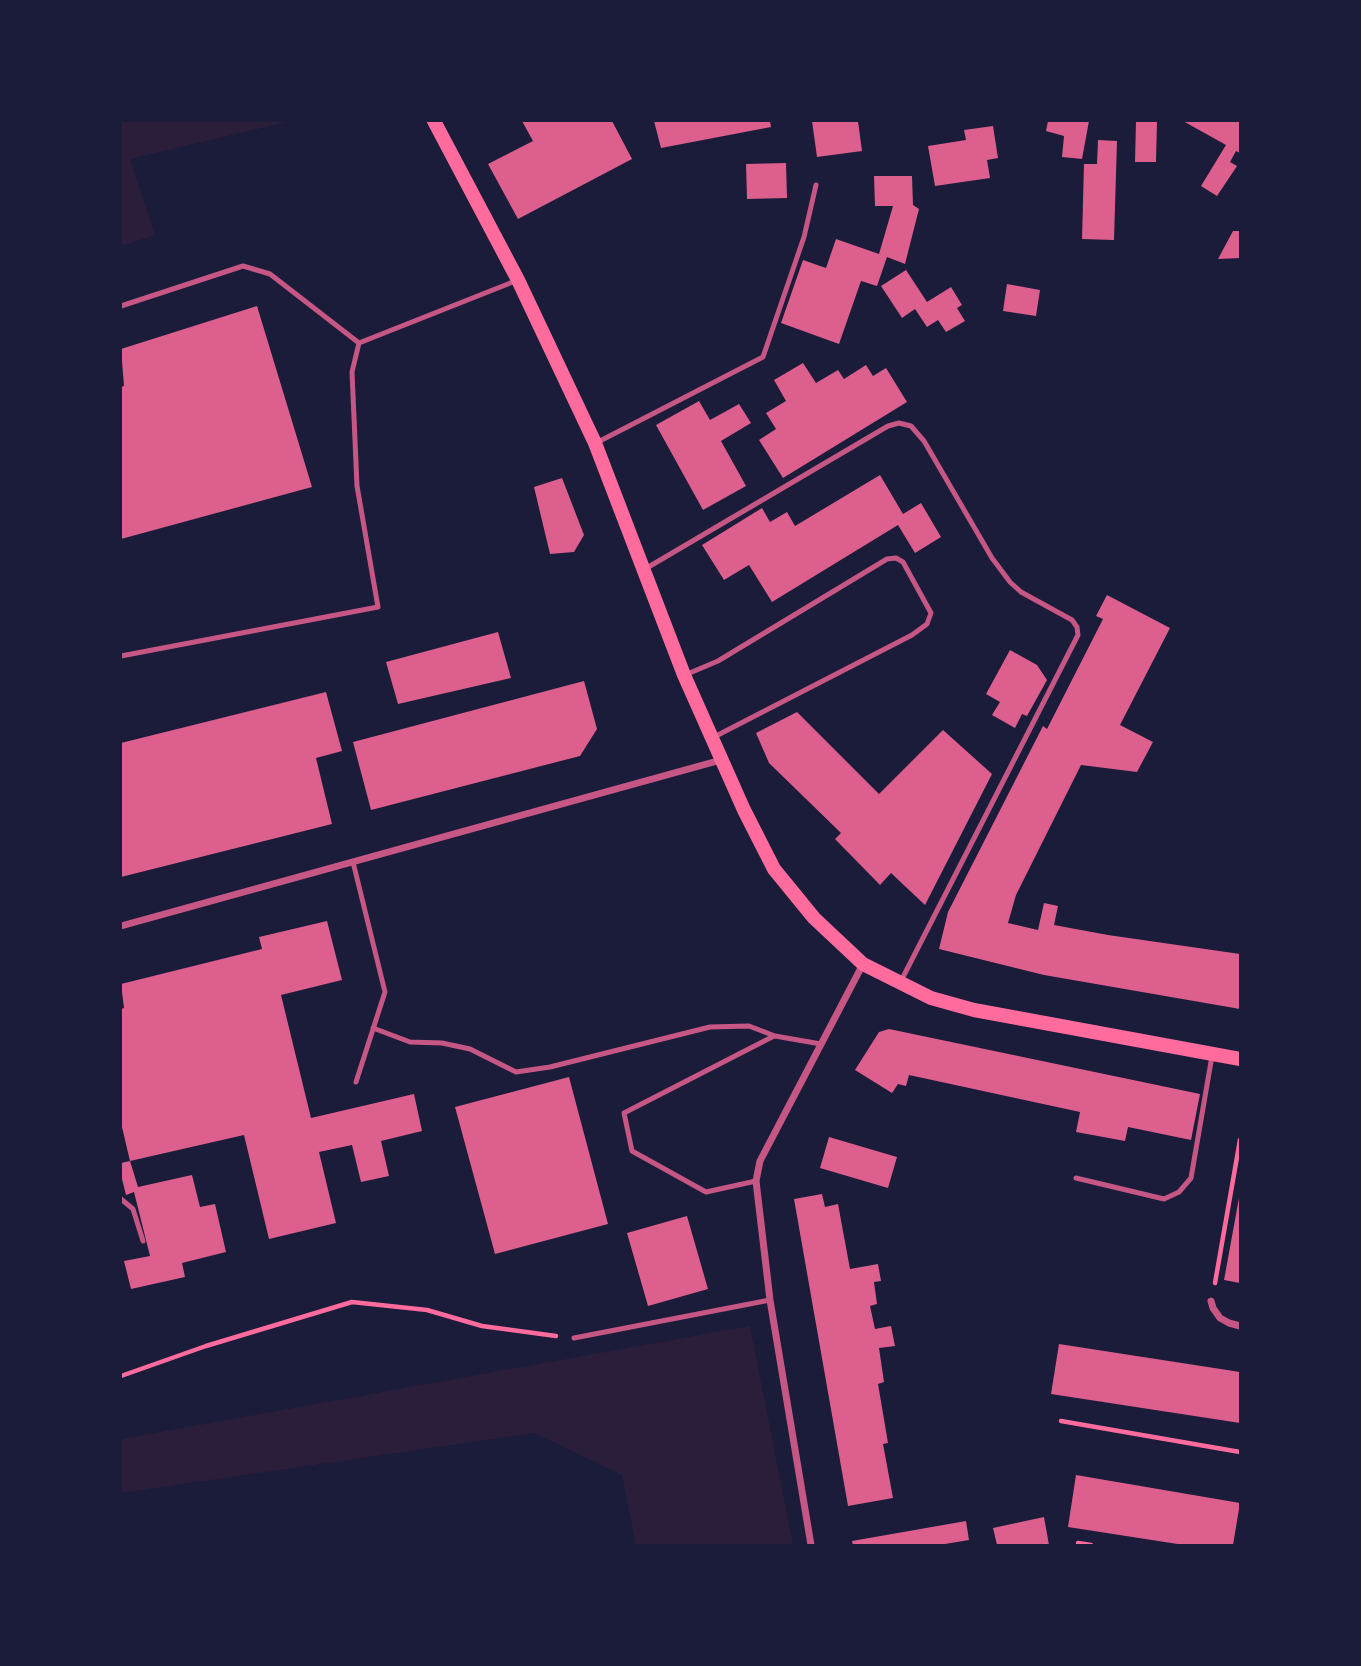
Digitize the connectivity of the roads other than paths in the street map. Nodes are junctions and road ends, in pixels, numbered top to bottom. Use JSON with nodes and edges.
{"nodes":[{"id":1,"x":434,"y":121,"type":"edge"},
{"id":2,"x":816,"y":185,"type":"dead end"},
{"id":3,"x":518,"y":280,"type":"junction"},
{"id":4,"x":121,"y":306,"type":"edge"},
{"id":5,"x":359,"y":343,"type":"junction"},
{"id":6,"x":595,"y":443,"type":"junction"},
{"id":7,"x":645,"y":569,"type":"junction"},
{"id":8,"x":121,"y":656,"type":"edge"},
{"id":9,"x":684,"y":676,"type":"junction"},
{"id":10,"x":711,"y":738,"type":"junction"},
{"id":11,"x":721,"y":760,"type":"junction"},
{"id":12,"x":353,"y":862,"type":"junction"},
{"id":13,"x":121,"y":926,"type":"edge"},
{"id":14,"x":863,"y":964,"type":"junction"},
{"id":15,"x":899,"y":984,"type":"junction"},
{"id":16,"x":373,"y":1028,"type":"junction"},
{"id":17,"x":775,"y":1036,"type":"junction"},
{"id":18,"x":821,"y":1044,"type":"junction"},
{"id":19,"x":1213,"y":1054,"type":"junction"},
{"id":20,"x":1240,"y":1059,"type":"edge"},
{"id":21,"x":356,"y":1082,"type":"dead end"},
{"id":22,"x":1076,"y":1178,"type":"dead end"},
{"id":23,"x":756,"y":1181,"type":"junction"},
{"id":24,"x":121,"y":1199,"type":"edge"},
{"id":25,"x":143,"y":1241,"type":"dead end"},
{"id":26,"x":770,"y":1300,"type":"junction"},
{"id":27,"x":1211,"y":1301,"type":"dead end"},
{"id":28,"x":1240,"y":1326,"type":"edge"},
{"id":29,"x":574,"y":1338,"type":"road end"},
{"id":30,"x":811,"y":1545,"type":"edge"}],
"edges":[{"from":1,"to":3,"type":"main road"},
{"from":2,"to":6,"type":"lane"},
{"from":3,"to":5,"type":"lane"},
{"from":3,"to":6,"type":"main road"},
{"from":4,"to":5,"type":"lane"},
{"from":5,"to":8,"type":"lane"},
{"from":6,"to":7,"type":"main road"},
{"from":7,"to":9,"type":"main road"},
{"from":7,"to":15,"type":"lane"},
{"from":9,"to":10,"type":"main road"},
{"from":9,"to":10,"type":"lane"},
{"from":10,"to":11,"type":"main road"},
{"from":11,"to":12,"type":"street"},
{"from":11,"to":14,"type":"main road"},
{"from":12,"to":13,"type":"street"},
{"from":12,"to":16,"type":"lane"},
{"from":14,"to":15,"type":"main road"},
{"from":14,"to":18,"type":"street"},
{"from":15,"to":19,"type":"main road"},
{"from":16,"to":17,"type":"lane"},
{"from":16,"to":21,"type":"lane"},
{"from":17,"to":18,"type":"lane"},
{"from":17,"to":23,"type":"lane"},
{"from":18,"to":23,"type":"street"},
{"from":19,"to":20,"type":"main road"},
{"from":19,"to":22,"type":"lane"},
{"from":23,"to":26,"type":"street"},
{"from":24,"to":25,"type":"lane"},
{"from":26,"to":29,"type":"lane"},
{"from":26,"to":30,"type":"street"},
{"from":27,"to":28,"type":"street"}]}
